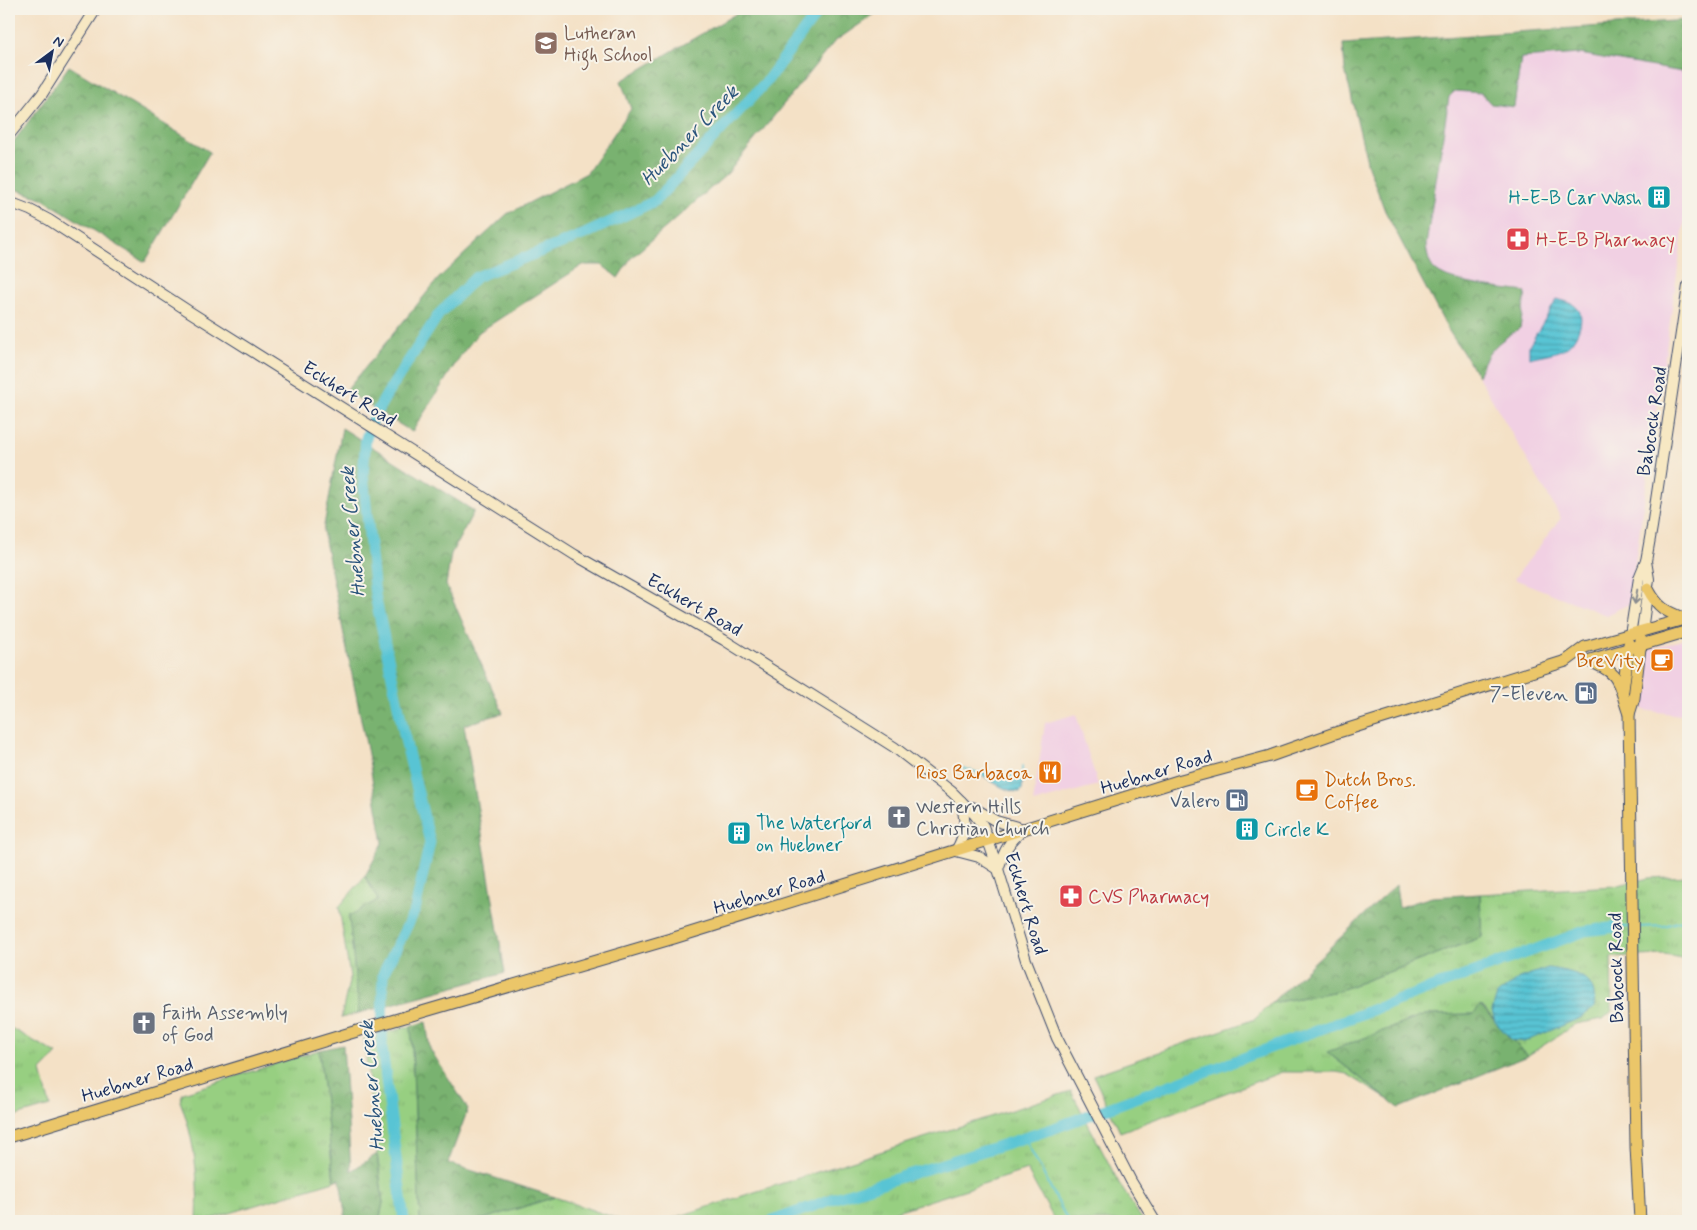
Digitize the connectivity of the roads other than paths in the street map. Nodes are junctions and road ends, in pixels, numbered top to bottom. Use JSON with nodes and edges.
{"nodes":[{"id":1,"x":96,"y":9,"type":"edge"},
{"id":2,"x":9,"y":135,"type":"edge"},
{"id":3,"x":9,"y":202,"type":"edge"},
{"id":4,"x":1688,"y":286,"type":"edge"},
{"id":5,"x":1646,"y":561,"type":"junction"},
{"id":6,"x":1648,"y":589,"type":"junction"},
{"id":7,"x":1686,"y":618,"type":"edge"},
{"id":8,"x":1642,"y":631,"type":"junction"},
{"id":9,"x":1688,"y":631,"type":"edge"},
{"id":10,"x":1630,"y":635,"type":"junction"},
{"id":11,"x":1640,"y":645,"type":"junction"},
{"id":12,"x":1628,"y":649,"type":"junction"},
{"id":13,"x":1588,"y":660,"type":"junction"},
{"id":14,"x":1566,"y":661,"type":"junction"},
{"id":15,"x":1623,"y":697,"type":"junction"},
{"id":16,"x":1629,"y":714,"type":"junction"},
{"id":17,"x":960,"y":800,"type":"junction"},
{"id":18,"x":1024,"y":829,"type":"junction"},
{"id":19,"x":989,"y":841,"type":"junction"},
{"id":20,"x":956,"y":851,"type":"junction"},
{"id":21,"x":998,"y":869,"type":"junction"},
{"id":22,"x":9,"y":1136,"type":"edge"},
{"id":23,"x":1155,"y":1221,"type":"edge"},
{"id":24,"x":1640,"y":1221,"type":"edge"}],
"edges":[{"from":1,"to":2,"type":"main road"},
{"from":3,"to":17,"type":"main road","name":"Eckhert Road"},
{"from":4,"to":5,"type":"main road","name":"Babcock Road"},
{"from":5,"to":6,"type":"main road","name":"Babcock Road"},
{"from":5,"to":10,"type":"main road","name":"Babcock Road","one_way":true},
{"from":6,"to":7,"type":"main road"},
{"from":6,"to":8,"type":"main road","name":"Babcock Road"},
{"from":7,"to":8,"type":"main road","name":"Huebner Road"},
{"from":8,"to":10,"type":"main road","name":"Huebner Road"},
{"from":8,"to":11,"type":"main road","name":"Babcock Road"},
{"from":9,"to":11,"type":"main road","name":"Huebner Road"},
{"from":10,"to":12,"type":"main road","name":"Babcock Road"},
{"from":10,"to":14,"type":"main road","name":"Huebner Road"},
{"from":11,"to":12,"type":"main road","name":"Huebner Road"},
{"from":11,"to":16,"type":"main road","name":"Babcock Road"},
{"from":12,"to":13,"type":"main road","name":"Huebner Road"},
{"from":12,"to":15,"type":"main road","name":"Babcock Road"},
{"from":13,"to":14,"type":"main road","name":"Huebner Road"},
{"from":13,"to":15,"type":"main road"},
{"from":14,"to":18,"type":"main road","name":"Huebner Road"},
{"from":15,"to":16,"type":"main road","name":"Babcock Road"},
{"from":16,"to":24,"type":"main road","name":"Babcock Road"},
{"from":17,"to":18,"type":"main road"},
{"from":17,"to":19,"type":"main road","name":"Eckhert Road"},
{"from":17,"to":20,"type":"main road"},
{"from":18,"to":19,"type":"main road","name":"Huebner Road"},
{"from":18,"to":21,"type":"main road"},
{"from":19,"to":20,"type":"main road","name":"Huebner Road"},
{"from":19,"to":21,"type":"main road","name":"Eckhert Road"},
{"from":20,"to":21,"type":"main road"},
{"from":20,"to":22,"type":"main road","name":"Huebner Road"},
{"from":21,"to":23,"type":"main road","name":"Eckhert Road"}]}
